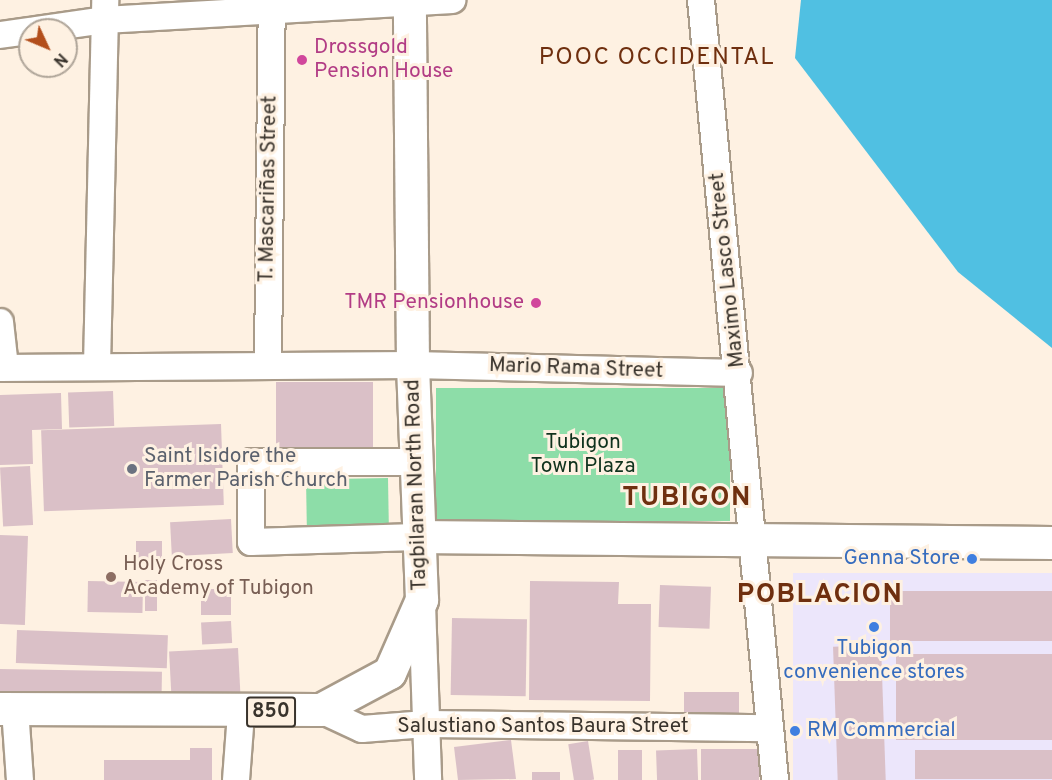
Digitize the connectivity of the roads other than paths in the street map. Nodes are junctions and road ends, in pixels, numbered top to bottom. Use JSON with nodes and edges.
{"nodes":[{"id":1,"x":452,"y":0,"type":"edge"},
{"id":2,"x":701,"y":0,"type":"edge"},
{"id":3,"x":410,"y":2,"type":"edge"},
{"id":4,"x":272,"y":7,"type":"edge"},
{"id":5,"x":104,"y":10,"type":"edge"},
{"id":6,"x":76,"y":18,"type":"edge"},
{"id":7,"x":18,"y":33,"type":"edge"},
{"id":8,"x":0,"y":35,"type":"edge"},
{"id":9,"x":0,"y":322,"type":"edge"},
{"id":10,"x":268,"y":364,"type":"junction"},
{"id":11,"x":413,"y":365,"type":"junction"},
{"id":12,"x":98,"y":366,"type":"junction"},
{"id":13,"x":2,"y":367,"type":"edge"},
{"id":14,"x":739,"y":373,"type":"junction"},
{"id":15,"x":416,"y":462,"type":"junction"},
{"id":16,"x":417,"y":537,"type":"junction"},
{"id":17,"x":749,"y":541,"type":"junction"},
{"id":18,"x":1052,"y":543,"type":"edge"},
{"id":19,"x":422,"y":600,"type":"junction"},
{"id":20,"x":8,"y":709,"type":"edge"},
{"id":21,"x":321,"y":710,"type":"junction"},
{"id":22,"x":241,"y":713,"type":"junction"},
{"id":23,"x":426,"y":724,"type":"junction"},
{"id":24,"x":769,"y":728,"type":"junction"},
{"id":25,"x":20,"y":780,"type":"edge"},
{"id":26,"x":236,"y":780,"type":"edge"},
{"id":27,"x":428,"y":780,"type":"edge"},
{"id":28,"x":775,"y":780,"type":"edge"}],
"edges":[{"from":1,"to":3,"type":"street"},
{"from":2,"to":14,"type":"street","name":"Maximo Lasco Street"},
{"from":3,"to":4,"type":"street"},
{"from":3,"to":11,"type":"main road","name":"Tagbilaran North Road","number":"850"},
{"from":4,"to":5,"type":"street"},
{"from":4,"to":10,"type":"street","name":"T. Mascariñas Street"},
{"from":5,"to":6,"type":"street"},
{"from":5,"to":12,"type":"street"},
{"from":7,"to":8,"type":"street"},
{"from":9,"to":13,"type":"street"},
{"from":10,"to":11,"type":"street"},
{"from":10,"to":12,"type":"street"},
{"from":11,"to":14,"type":"street","name":"Mario Rama Street"},
{"from":11,"to":15,"type":"main road","name":"Tagbilaran North Road","number":"850"},
{"from":12,"to":13,"type":"street"},
{"from":14,"to":17,"type":"street","name":"Maximo Lasco Street"},
{"from":15,"to":16,"type":"main road","name":"Tagbilaran North Road","number":"850"},
{"from":15,"to":16,"type":"street"},
{"from":16,"to":17,"type":"main road"},
{"from":16,"to":19,"type":"main road","name":"Tagbilaran North Road","number":"850"},
{"from":17,"to":18,"type":"main road"},
{"from":17,"to":24,"type":"street","name":"Maximo Lasco Street"},
{"from":19,"to":21,"type":"main road","name":"Tagbilaran North Road","number":"850"},
{"from":19,"to":23,"type":"street"},
{"from":20,"to":22,"type":"main road","name":"Tagbilaran North Road","number":"850"},
{"from":20,"to":25,"type":"street"},
{"from":21,"to":22,"type":"main road","name":"Tagbilaran North Road","number":"850"},
{"from":21,"to":23,"type":"street","name":"Salustiano Santos Baura Street"},
{"from":22,"to":26,"type":"street"},
{"from":23,"to":24,"type":"street","name":"Salustiano Santos Baura Street"},
{"from":23,"to":27,"type":"street"},
{"from":24,"to":28,"type":"street","name":"Maximo Lasco Street"}]}
